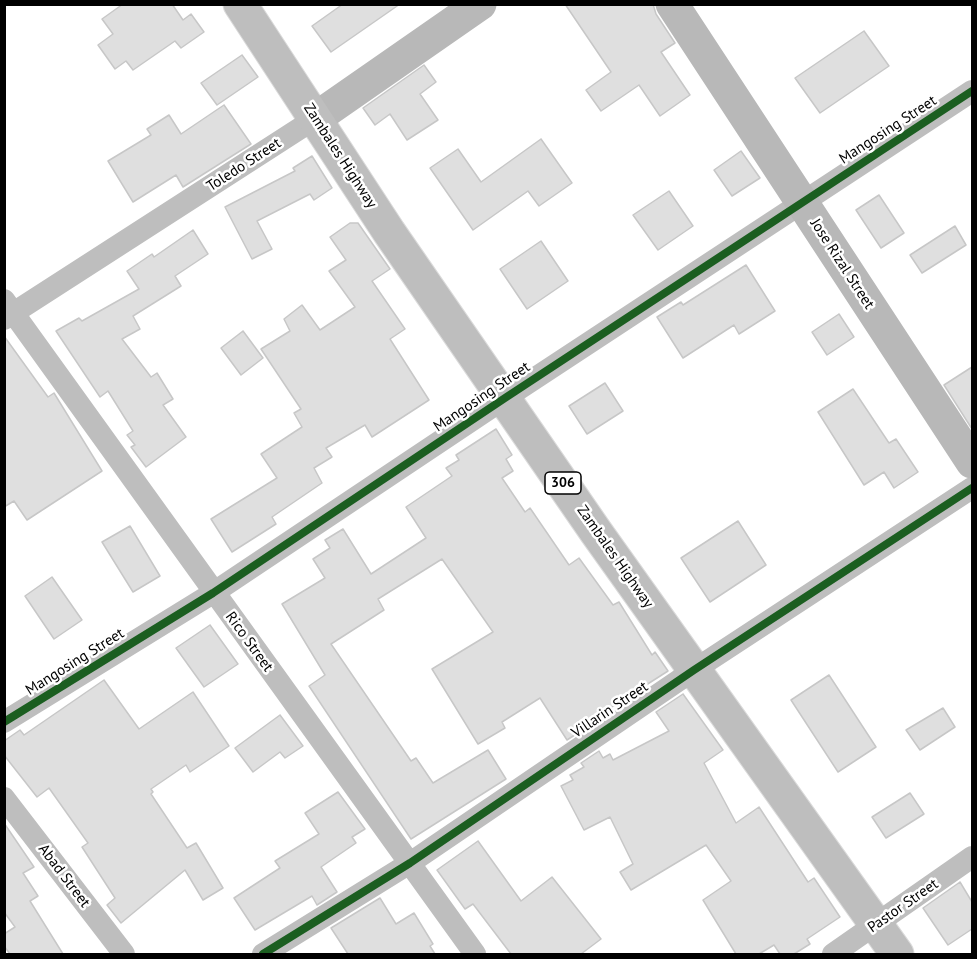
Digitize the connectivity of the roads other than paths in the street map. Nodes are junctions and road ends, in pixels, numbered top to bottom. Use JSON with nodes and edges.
{"nodes":[{"id":1,"x":240,"y":4,"type":"edge"},
{"id":2,"x":480,"y":4,"type":"edge"},
{"id":3,"x":672,"y":4,"type":"edge"},
{"id":4,"x":972,"y":91,"type":"edge"},
{"id":5,"x":316,"y":118,"type":"junction"},
{"id":6,"x":801,"y":202,"type":"junction"},
{"id":7,"x":8,"y":311,"type":"edge"},
{"id":8,"x":505,"y":398,"type":"junction"},
{"id":9,"x":972,"y":462,"type":"edge"},
{"id":10,"x":972,"y":488,"type":"edge"},
{"id":11,"x":213,"y":593,"type":"junction"},
{"id":12,"x":694,"y":670,"type":"junction"},
{"id":13,"x":4,"y":722,"type":"edge"},
{"id":14,"x":4,"y":798,"type":"edge"},
{"id":15,"x":972,"y":857,"type":"edge"},
{"id":16,"x":410,"y":862,"type":"junction"},
{"id":17,"x":876,"y":926,"type":"junction"},
{"id":18,"x":124,"y":954,"type":"edge"},
{"id":19,"x":263,"y":954,"type":"edge"},
{"id":20,"x":474,"y":954,"type":"edge"},
{"id":21,"x":833,"y":954,"type":"edge"},
{"id":22,"x":897,"y":954,"type":"edge"}],
"edges":[{"from":1,"to":5,"type":"main road","name":"Zambales Highway","number":"306"},
{"from":2,"to":5,"type":"street","name":"Toledo Street"},
{"from":3,"to":6,"type":"street","name":"Jose Rizal Street"},
{"from":4,"to":6,"type":"street","name":"Mangosing Street"},
{"from":5,"to":7,"type":"street","name":"Toledo Street"},
{"from":5,"to":8,"type":"main road","name":"Zambales Highway","number":"306"},
{"from":6,"to":8,"type":"street","name":"Mangosing Street"},
{"from":6,"to":9,"type":"street","name":"Jose Rizal Street"},
{"from":7,"to":11,"type":"street","name":"Rico Street"},
{"from":8,"to":11,"type":"street","name":"Mangosing Street"},
{"from":8,"to":12,"type":"main road","name":"Zambales Highway","number":"306"},
{"from":10,"to":12,"type":"street","name":"Villarin Street"},
{"from":11,"to":13,"type":"street","name":"Mangosing Street"},
{"from":11,"to":16,"type":"street","name":"Rico Street"},
{"from":12,"to":16,"type":"street","name":"Villarin Street"},
{"from":12,"to":17,"type":"main road","name":"Zambales Highway","number":"306"},
{"from":14,"to":18,"type":"street","name":"Abad Street"},
{"from":15,"to":17,"type":"street","name":"Pastor Street"},
{"from":16,"to":19,"type":"street","name":"Villarin Street"},
{"from":16,"to":20,"type":"street","name":"Rico Street"},
{"from":17,"to":21,"type":"street","name":"Pastor Street"},
{"from":17,"to":22,"type":"main road","name":"Zambales Highway","number":"306"}]}
